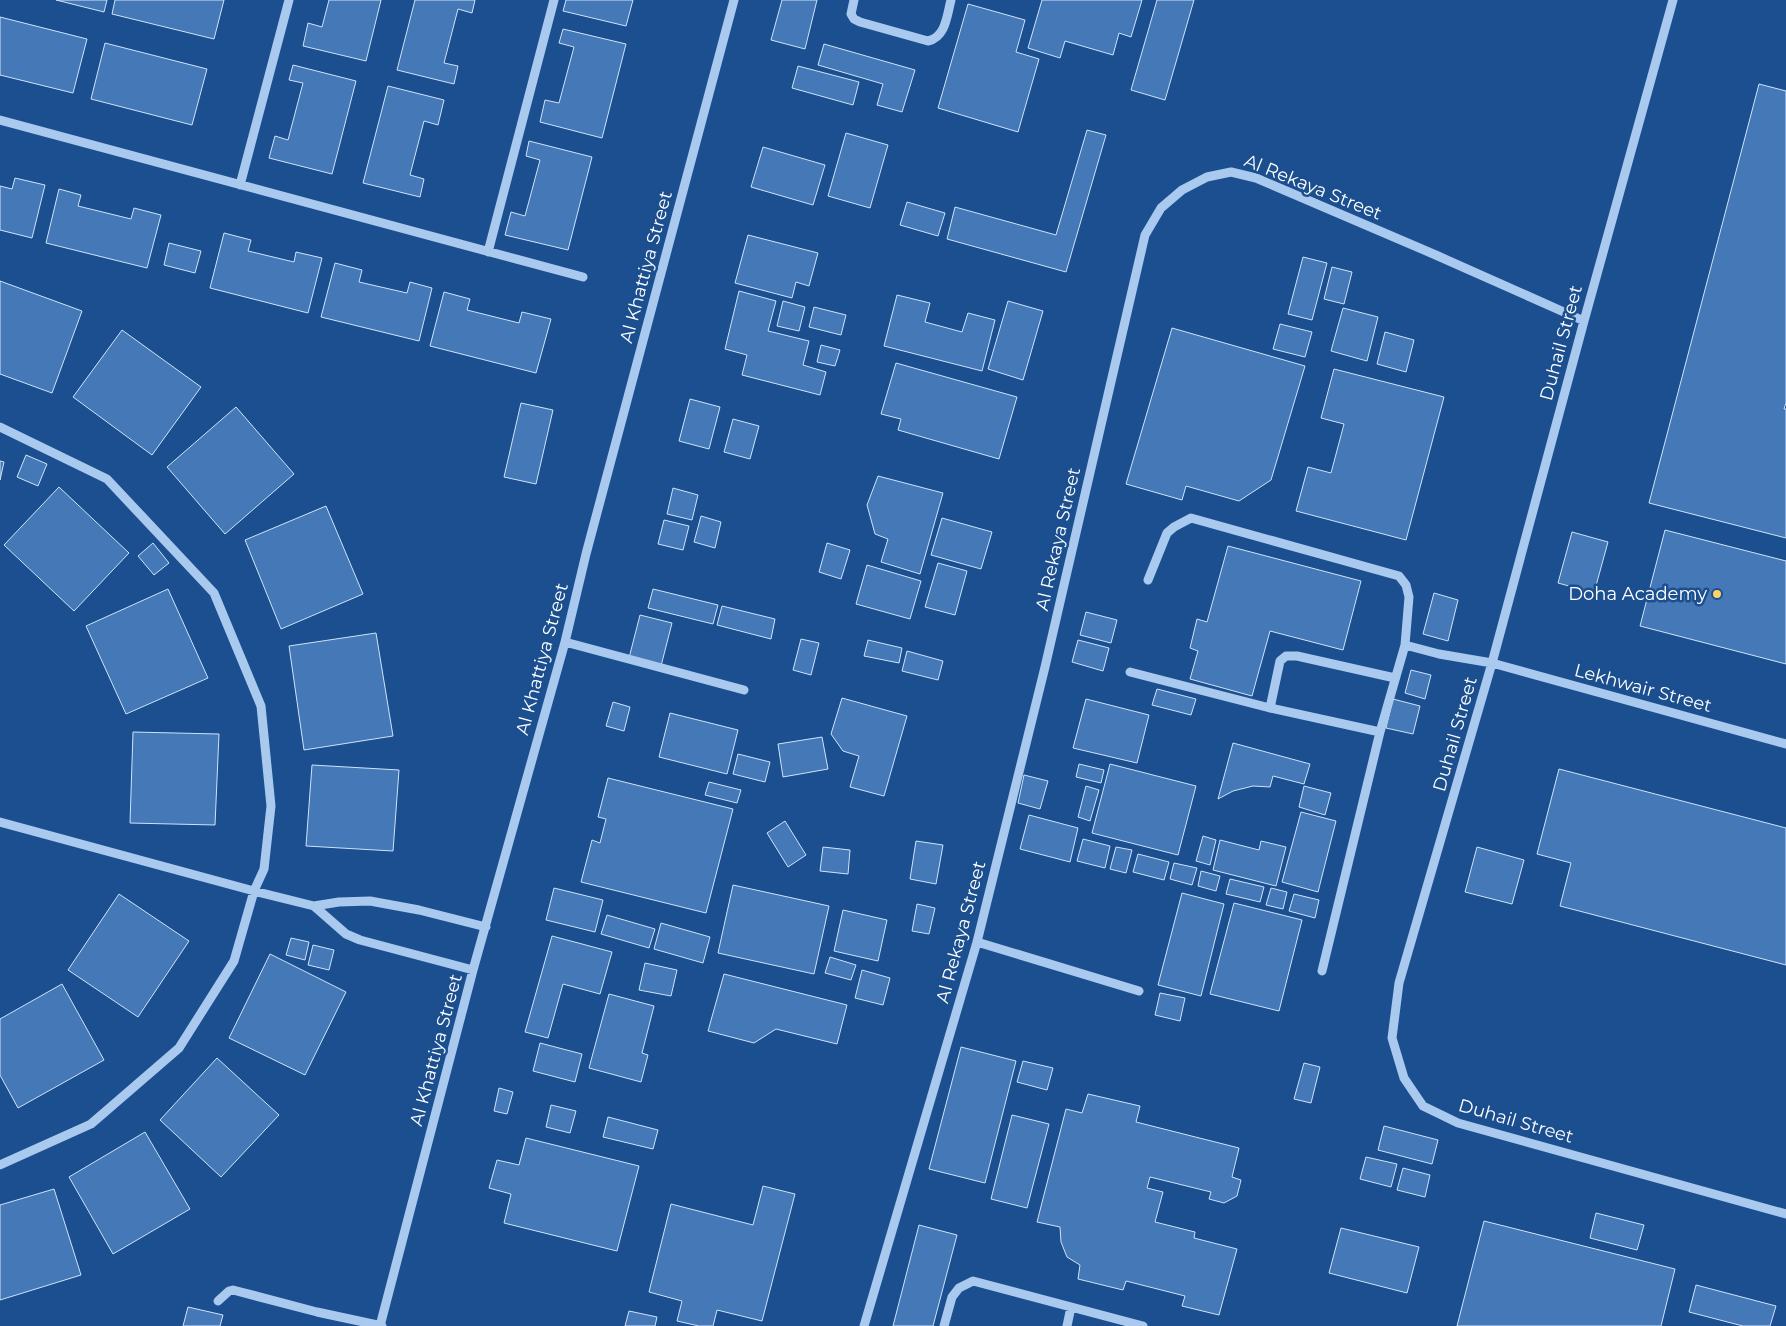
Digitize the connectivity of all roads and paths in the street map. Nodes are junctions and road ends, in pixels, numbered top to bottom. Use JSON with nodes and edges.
{"nodes":[{"id":1,"x":289,"y":0,"type":"edge"},
{"id":2,"x":554,"y":0,"type":"edge"},
{"id":3,"x":734,"y":0,"type":"edge"},
{"id":4,"x":854,"y":0,"type":"edge"},
{"id":5,"x":951,"y":0,"type":"edge"},
{"id":6,"x":1673,"y":0,"type":"edge"},
{"id":7,"x":0,"y":120,"type":"edge"},
{"id":8,"x":240,"y":186,"type":"junction"},
{"id":9,"x":488,"y":252,"type":"junction"},
{"id":10,"x":583,"y":277,"type":"dead end"},
{"id":11,"x":1584,"y":321,"type":"junction"},
{"id":12,"x":0,"y":427,"type":"edge"},
{"id":13,"x":1148,"y":580,"type":"dead end"},
{"id":14,"x":565,"y":642,"type":"junction"},
{"id":15,"x":1405,"y":645,"type":"junction"},
{"id":16,"x":1492,"y":664,"type":"junction"},
{"id":17,"x":1130,"y":672,"type":"dead end"},
{"id":18,"x":1395,"y":678,"type":"junction"},
{"id":19,"x":744,"y":690,"type":"dead end"},
{"id":20,"x":1270,"y":708,"type":"junction"},
{"id":21,"x":1380,"y":732,"type":"junction"},
{"id":22,"x":1786,"y":744,"type":"edge"},
{"id":23,"x":0,"y":822,"type":"edge"},
{"id":24,"x":254,"y":891,"type":"junction"},
{"id":25,"x":314,"y":906,"type":"junction"},
{"id":26,"x":486,"y":927,"type":"junction"},
{"id":27,"x":977,"y":942,"type":"junction"},
{"id":28,"x":473,"y":970,"type":"junction"},
{"id":29,"x":1322,"y":971,"type":"dead end"},
{"id":30,"x":1139,"y":991,"type":"dead end"},
{"id":31,"x":0,"y":1165,"type":"edge"},
{"id":32,"x":1786,"y":1214,"type":"edge"},
{"id":33,"x":218,"y":1301,"type":"dead end"},
{"id":34,"x":1071,"y":1307,"type":"junction"},
{"id":35,"x":381,"y":1326,"type":"edge"},
{"id":36,"x":864,"y":1326,"type":"edge"},
{"id":37,"x":944,"y":1326,"type":"edge"},
{"id":38,"x":1067,"y":1326,"type":"edge"},
{"id":39,"x":1143,"y":1326,"type":"edge"}],
"edges":[{"from":1,"to":8,"type":"street"},
{"from":2,"to":9,"type":"street"},
{"from":3,"to":14,"type":"street","name":"Al Khattiya Street"},
{"from":4,"to":5,"type":"street"},
{"from":6,"to":11,"type":"street","name":"Duhail Street"},
{"from":7,"to":8,"type":"street"},
{"from":8,"to":9,"type":"street"},
{"from":9,"to":10,"type":"street"},
{"from":11,"to":16,"type":"street","name":"Duhail Street"},
{"from":11,"to":27,"type":"street","name":"Al Rekaya Street"},
{"from":12,"to":24,"type":"street"},
{"from":13,"to":15,"type":"street"},
{"from":14,"to":19,"type":"street"},
{"from":14,"to":26,"type":"street","name":"Al Khattiya Street"},
{"from":15,"to":16,"type":"street","name":"Lekhwair Street"},
{"from":15,"to":18,"type":"street"},
{"from":16,"to":22,"type":"street","name":"Lekhwair Street"},
{"from":16,"to":32,"type":"street","name":"Duhail Street"},
{"from":17,"to":20,"type":"street"},
{"from":18,"to":20,"type":"street"},
{"from":18,"to":21,"type":"street"},
{"from":20,"to":21,"type":"street"},
{"from":21,"to":29,"type":"street"},
{"from":23,"to":24,"type":"street"},
{"from":24,"to":25,"type":"street"},
{"from":24,"to":31,"type":"street"},
{"from":25,"to":26,"type":"street"},
{"from":25,"to":28,"type":"street"},
{"from":26,"to":28,"type":"street","name":"Al Khattiya Street"},
{"from":27,"to":30,"type":"street"},
{"from":27,"to":36,"type":"street","name":"Al Rekaya Street"},
{"from":28,"to":35,"type":"street","name":"Al Khattiya Street"},
{"from":33,"to":35,"type":"street"},
{"from":34,"to":37,"type":"street"},
{"from":34,"to":38,"type":"street"},
{"from":34,"to":39,"type":"street"}]}
